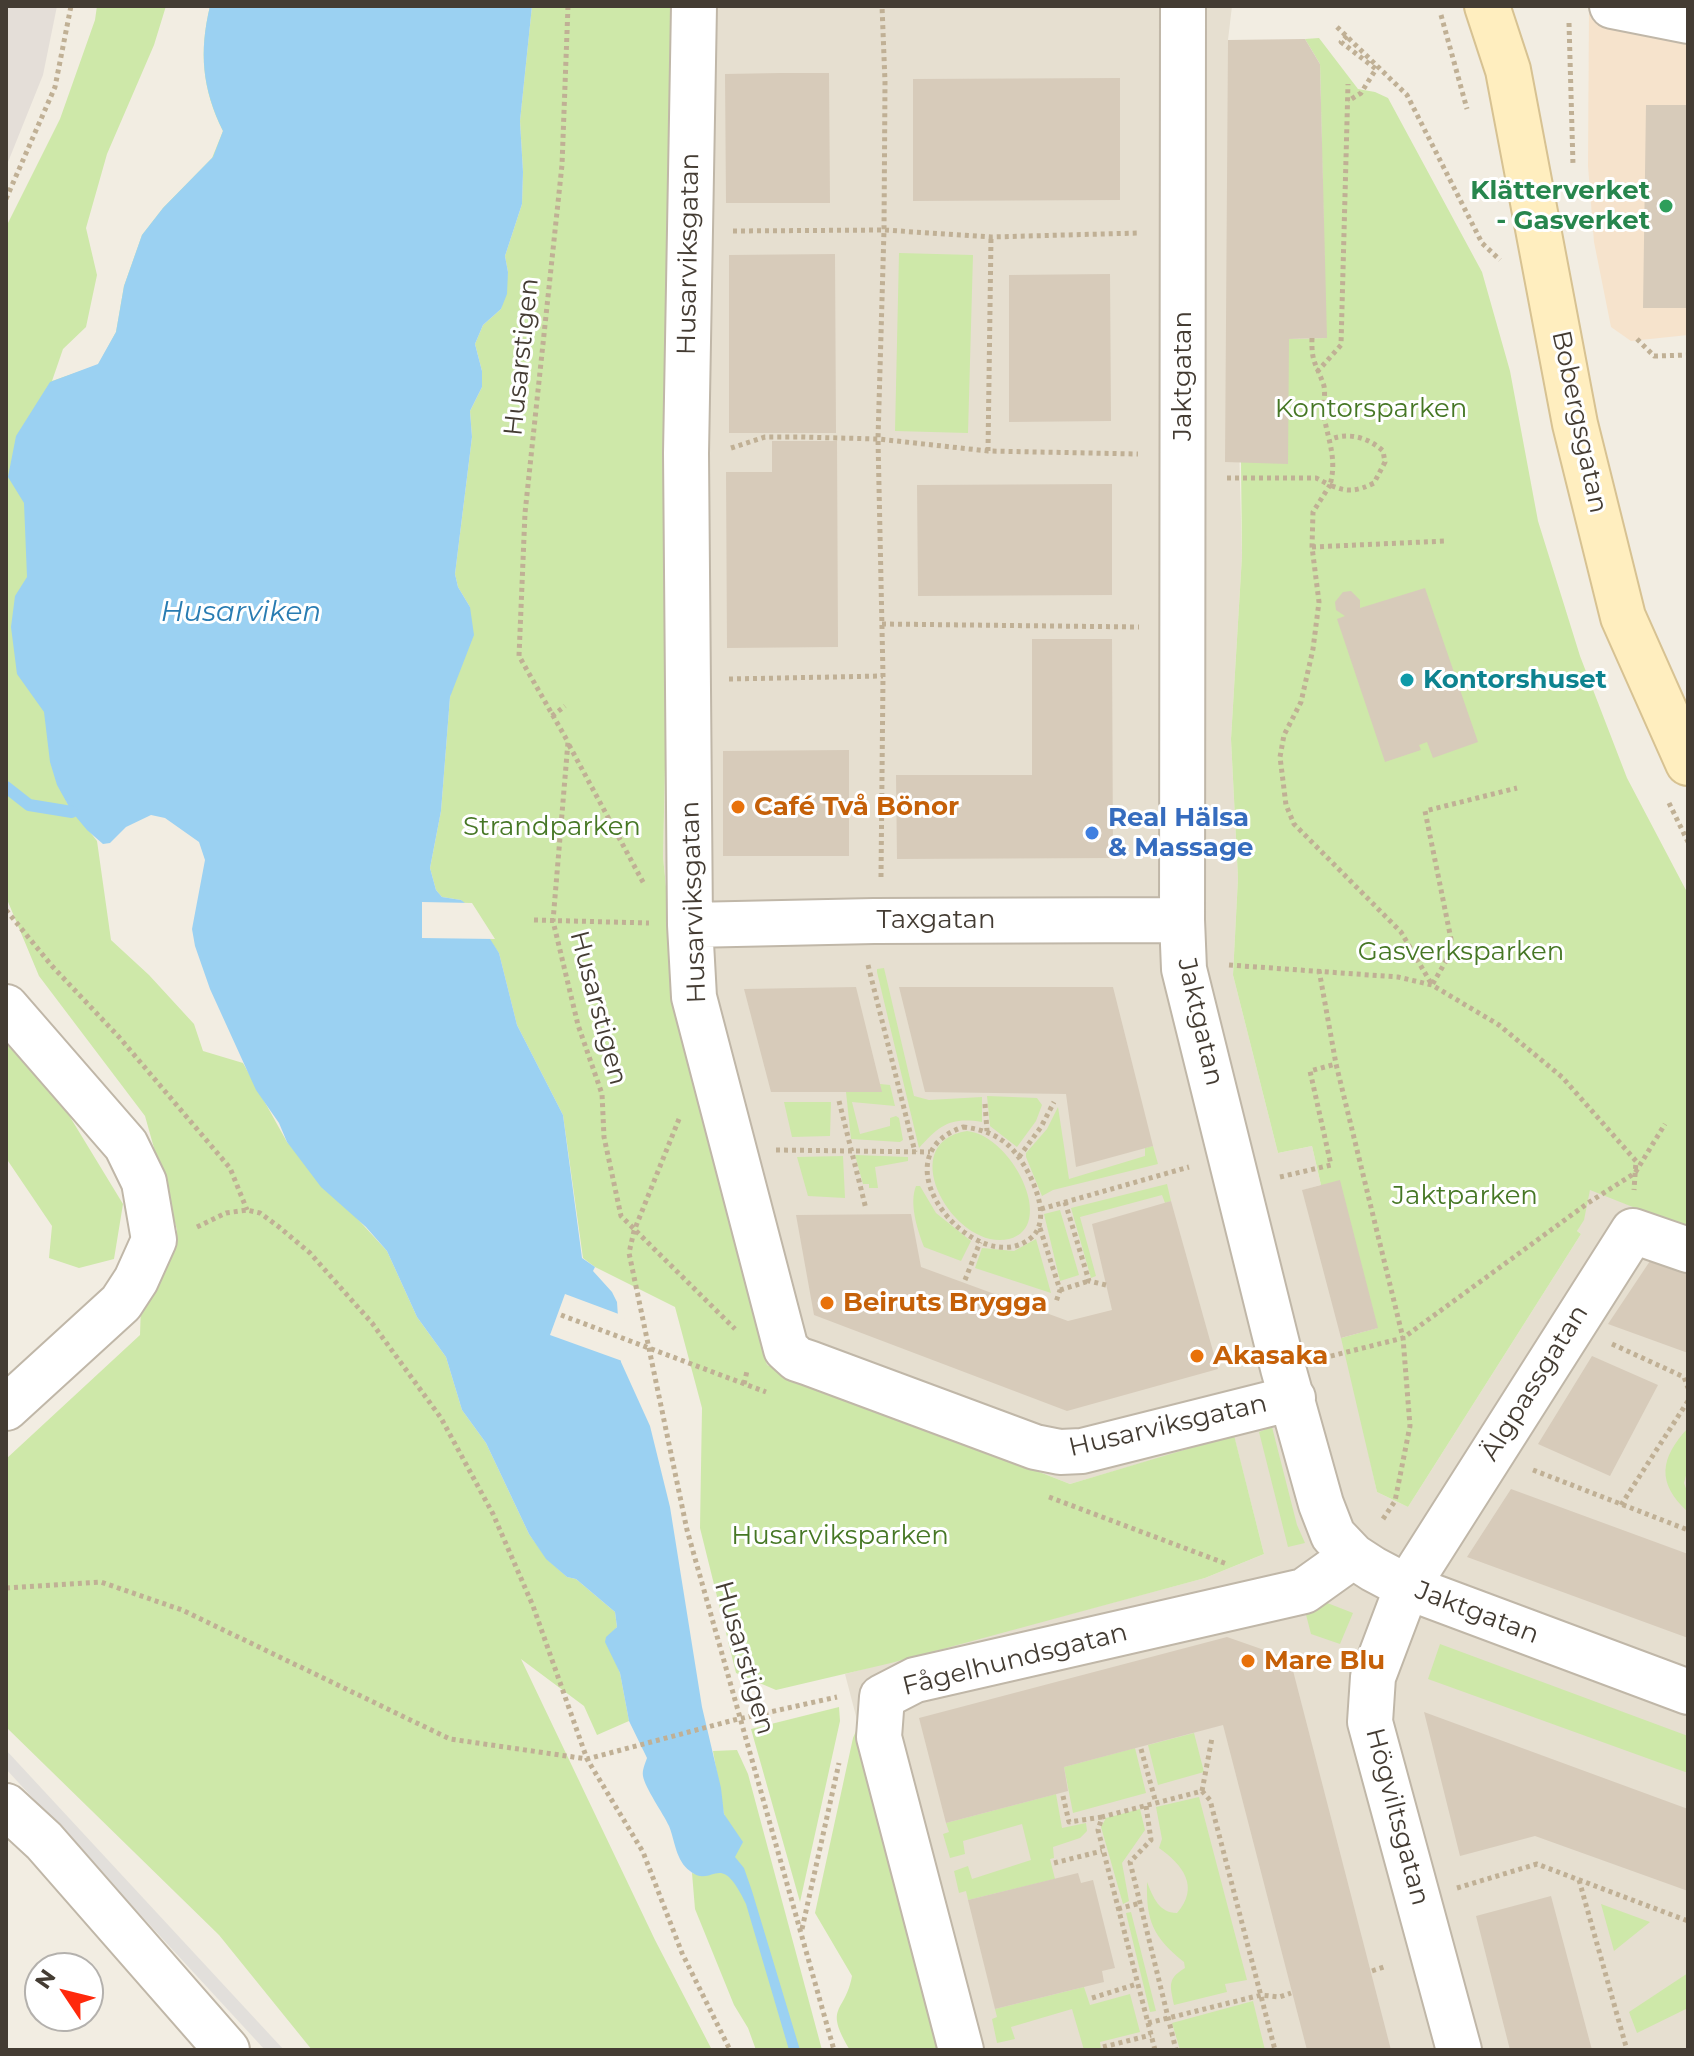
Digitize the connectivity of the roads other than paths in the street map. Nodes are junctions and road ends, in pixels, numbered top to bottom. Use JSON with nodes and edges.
{"nodes":[{"id":1,"x":694,"y":6,"type":"edge"},
{"id":2,"x":1183,"y":6,"type":"edge"},
{"id":3,"x":1487,"y":6,"type":"edge"},
{"id":4,"x":1517,"y":6,"type":"edge"},
{"id":5,"x":1612,"y":6,"type":"edge"},
{"id":6,"x":1688,"y":21,"type":"edge"},
{"id":7,"x":1508,"y":70,"type":"junction"},
{"id":8,"x":1688,"y":763,"type":"edge"},
{"id":9,"x":1182,"y":920,"type":"junction"},
{"id":10,"x":678,"y":924,"type":"junction"},
{"id":11,"x":6,"y":1007,"type":"edge"},
{"id":12,"x":1688,"y":1250,"type":"edge"},
{"id":13,"x":1288,"y":1383,"type":"junction"},
{"id":14,"x":6,"y":1408,"type":"edge"},
{"id":15,"x":1364,"y":1542,"type":"junction"},
{"id":16,"x":1407,"y":1587,"type":"junction"},
{"id":17,"x":1688,"y":1692,"type":"edge"},
{"id":18,"x":6,"y":1806,"type":"edge"},
{"id":19,"x":227,"y":2050,"type":"edge"},
{"id":20,"x":961,"y":2050,"type":"edge"},
{"id":21,"x":1459,"y":2050,"type":"edge"}],
"edges":[{"from":1,"to":10,"type":"street","name":"Husarviksgatan"},
{"from":2,"to":9,"type":"street","name":"Jaktgatan"},
{"from":3,"to":7,"type":"street","name":"Bobergsgatan"},
{"from":4,"to":7,"type":"street","name":"Bobergsgatan"},
{"from":5,"to":6,"type":"street"},
{"from":7,"to":8,"type":"street","name":"Bobergsgatan"},
{"from":9,"to":10,"type":"street","name":"Taxgatan"},
{"from":9,"to":13,"type":"street","name":"Jaktgatan"},
{"from":10,"to":13,"type":"street","name":"Husarviksgatan"},
{"from":11,"to":14,"type":"street"},
{"from":12,"to":16,"type":"street","name":"Älgpassgatan"},
{"from":13,"to":15,"type":"street","name":"Jaktgatan"},
{"from":15,"to":16,"type":"street","name":"Jaktgatan"},
{"from":15,"to":20,"type":"street","name":"Fågelhundsgatan"},
{"from":16,"to":17,"type":"street","name":"Jaktgatan"},
{"from":16,"to":21,"type":"street","name":"Högviltsgatan"},
{"from":18,"to":19,"type":"street"}]}
